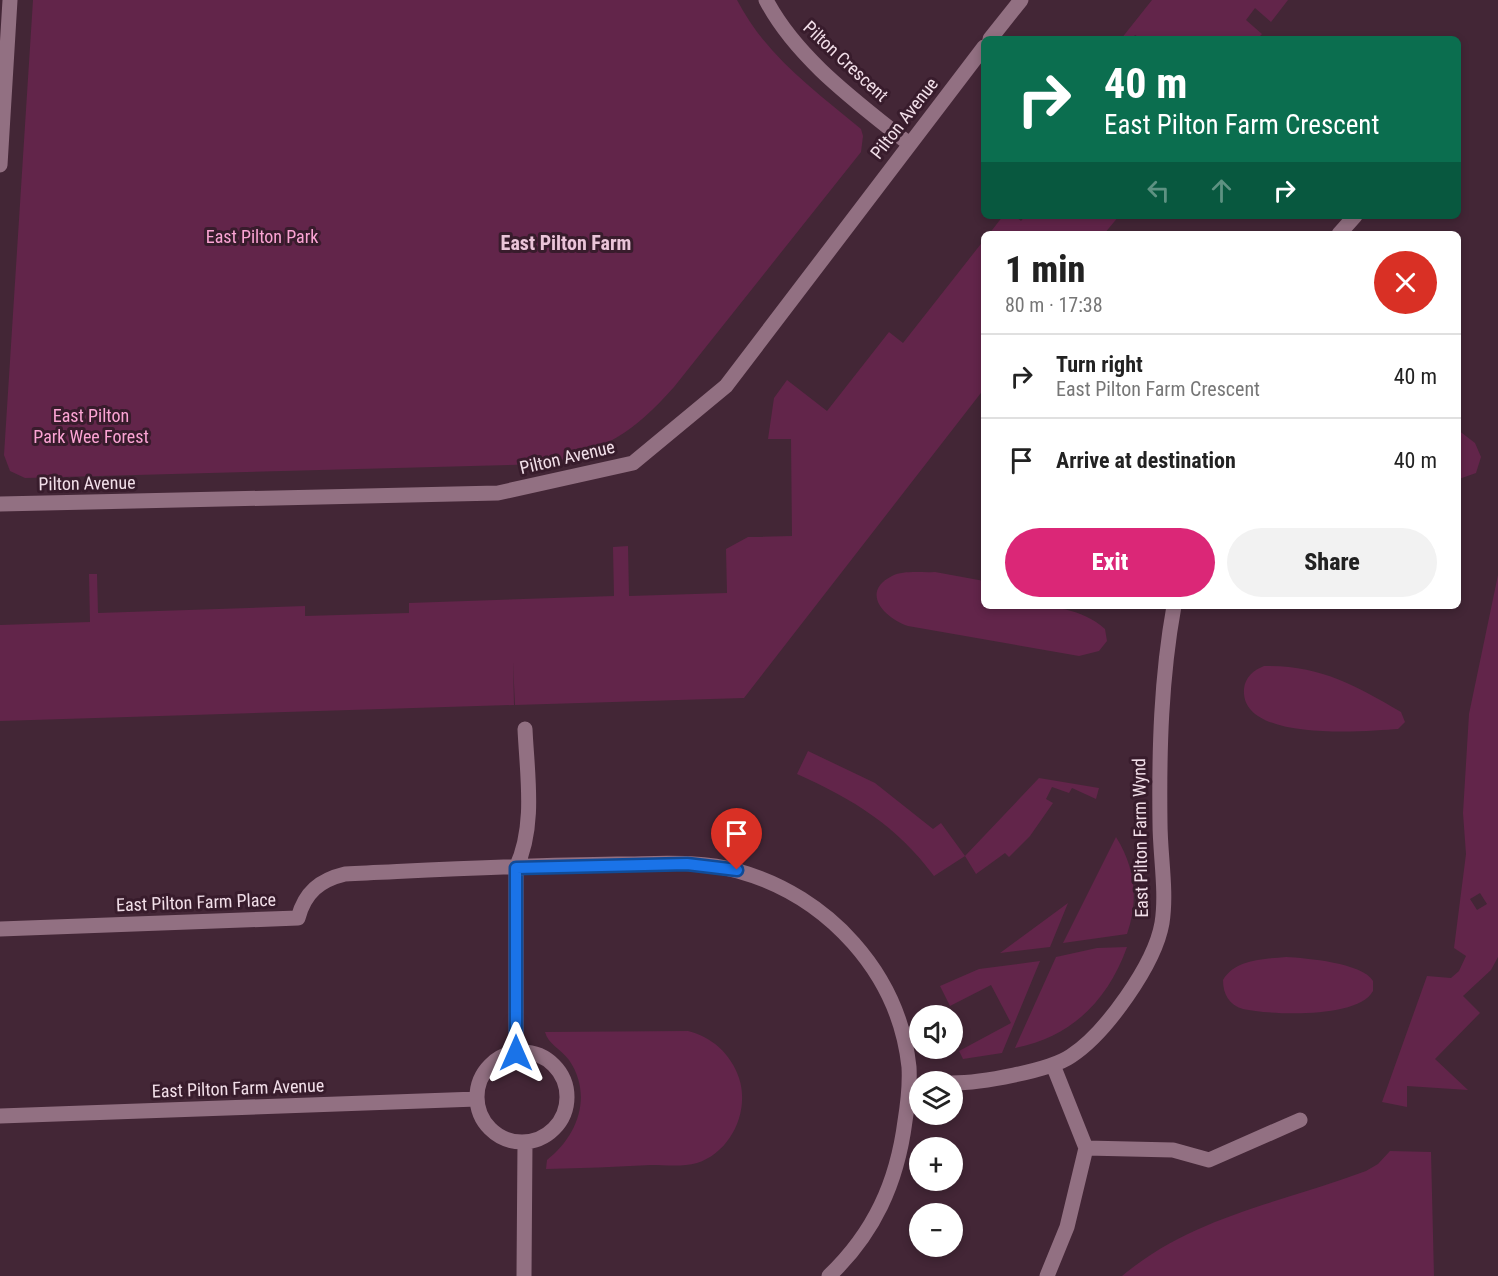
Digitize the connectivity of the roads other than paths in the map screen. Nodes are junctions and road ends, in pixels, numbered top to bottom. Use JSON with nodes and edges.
{"nodes":[{"id":1,"x":10,"y":0,"type":"edge"},
{"id":2,"x":766,"y":0,"type":"edge"},
{"id":3,"x":1021,"y":0,"type":"edge"},
{"id":4,"x":992,"y":36,"type":"edge"},
{"id":5,"x":981,"y":51,"type":"edge"},
{"id":6,"x":908,"y":143,"type":"junction"},
{"id":7,"x":0,"y":165,"type":"edge"},
{"id":8,"x":1352,"y":219,"type":"edge"},
{"id":9,"x":1342,"y":231,"type":"edge"},
{"id":10,"x":0,"y":504,"type":"edge"},
{"id":11,"x":1174,"y":609,"type":"edge"},
{"id":12,"x":525,"y":729,"type":"dead end"},
{"id":13,"x":516,"y":868,"type":"junction"},
{"id":14,"x":0,"y":929,"type":"edge"},
{"id":15,"x":516,"y":1053,"type":"junction"},
{"id":16,"x":1053,"y":1065,"type":"junction"},
{"id":17,"x":912,"y":1071,"type":"edge"},
{"id":18,"x":963,"y":1081,"type":"edge"},
{"id":19,"x":477,"y":1099,"type":"junction"},
{"id":20,"x":909,"y":1112,"type":"edge"},
{"id":21,"x":0,"y":1116,"type":"edge"},
{"id":22,"x":1300,"y":1120,"type":"dead end"},
{"id":23,"x":525,"y":1142,"type":"junction"},
{"id":24,"x":1086,"y":1148,"type":"junction"},
{"id":25,"x":524,"y":1276,"type":"edge"},
{"id":26,"x":829,"y":1276,"type":"edge"},
{"id":27,"x":1047,"y":1276,"type":"edge"}],
"edges":[{"from":1,"to":7,"type":"street"},
{"from":2,"to":6,"type":"street","name":"Pilton Crescent"},
{"from":3,"to":4,"type":"street"},
{"from":5,"to":6,"type":"street","name":"Pilton Avenue"},
{"from":6,"to":10,"type":"street","name":"Pilton Avenue"},
{"from":8,"to":9,"type":"street"},
{"from":11,"to":16,"type":"street","name":"East Pilton Farm Wynd"},
{"from":12,"to":13,"type":"street"},
{"from":13,"to":14,"type":"street","name":"East Pilton Farm Place"},
{"from":13,"to":15,"type":"street"},
{"from":13,"to":17,"type":"street"},
{"from":15,"to":19,"type":"street"},
{"from":15,"to":23,"type":"street"},
{"from":16,"to":18,"type":"street","name":"East Pilton Farm Wynd"},
{"from":16,"to":24,"type":"street"},
{"from":19,"to":21,"type":"street","name":"East Pilton Farm Avenue"},
{"from":19,"to":23,"type":"street"},
{"from":20,"to":26,"type":"street"},
{"from":22,"to":24,"type":"street"},
{"from":23,"to":25,"type":"street"},
{"from":24,"to":27,"type":"street"}]}
